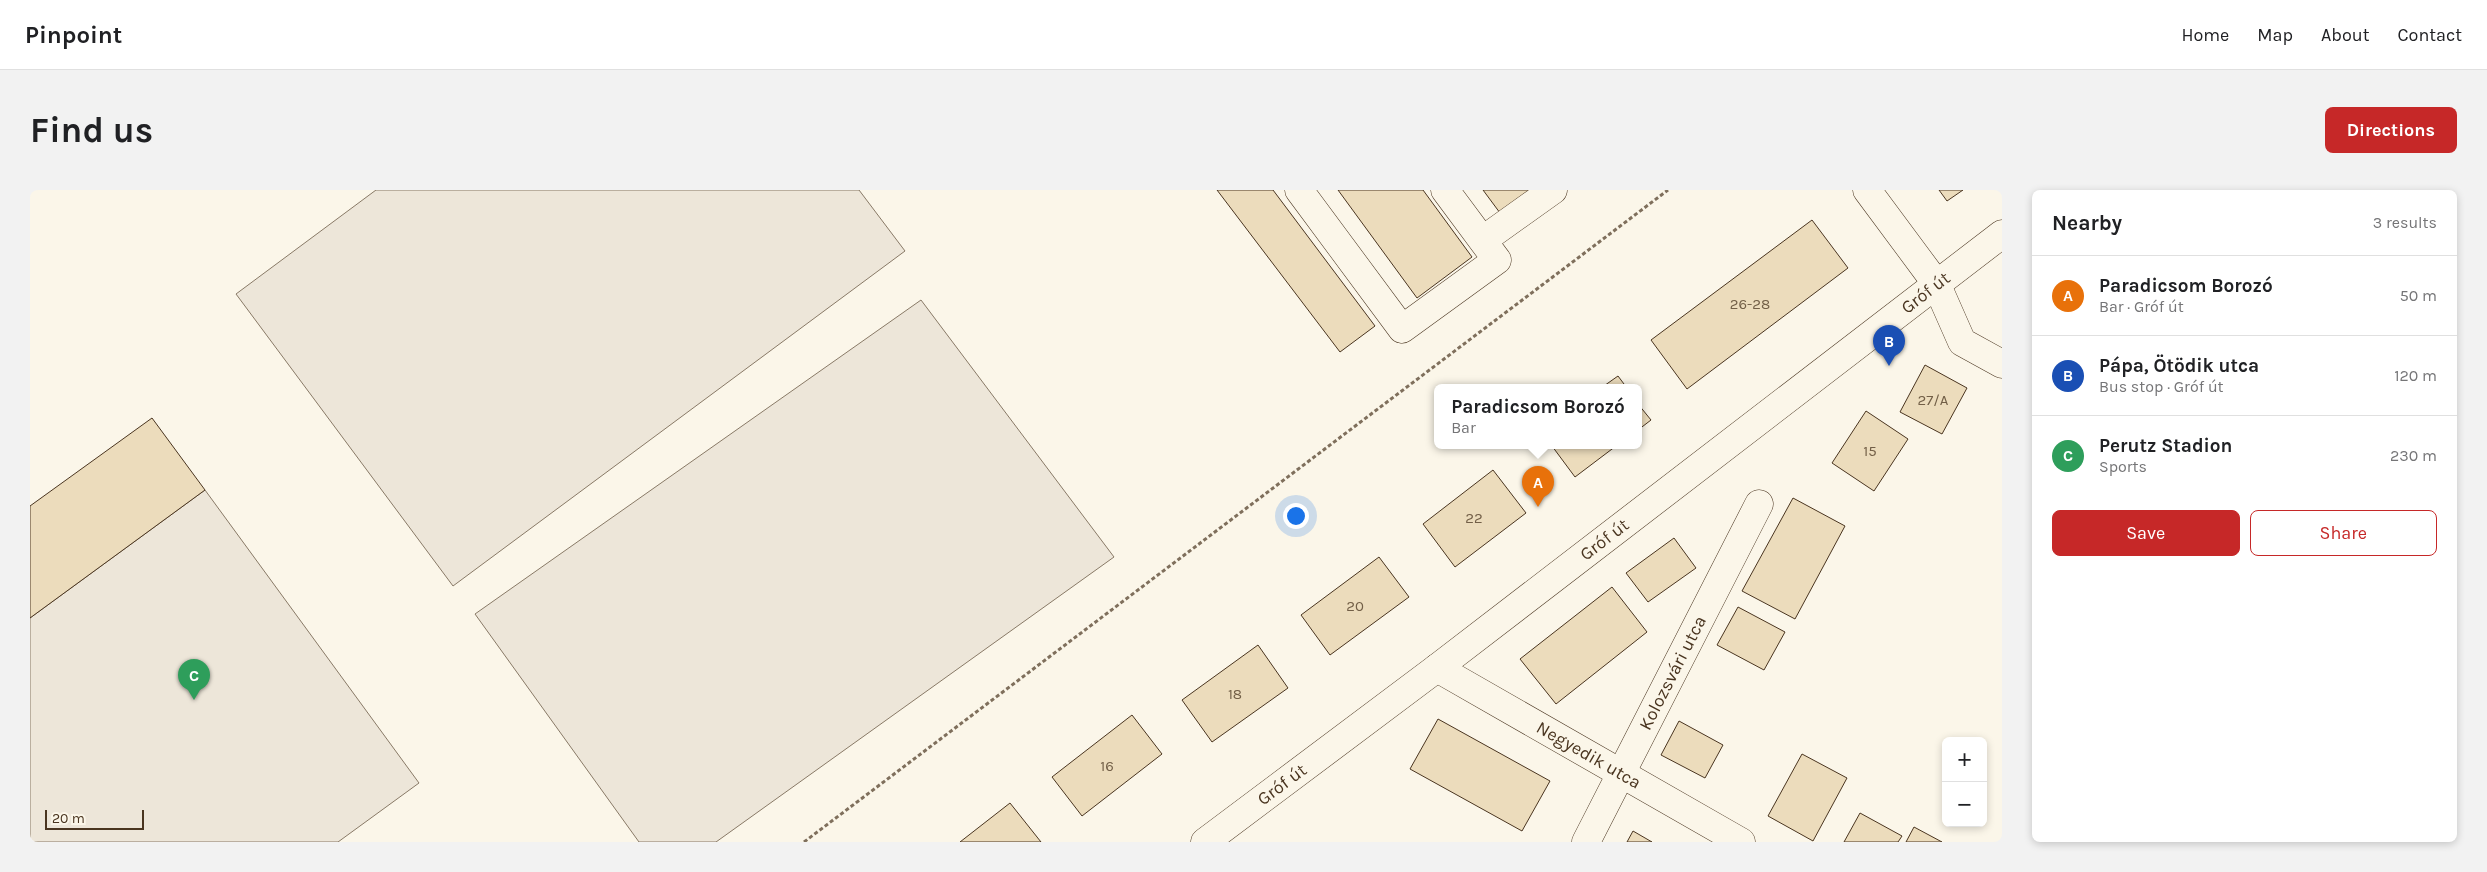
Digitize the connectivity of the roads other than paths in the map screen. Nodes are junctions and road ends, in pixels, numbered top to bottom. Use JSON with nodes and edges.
{"nodes":[{"id":1,"x":1299,"y":190,"type":"edge"},
{"id":2,"x":1445,"y":190,"type":"edge"},
{"id":3,"x":1553,"y":190,"type":"edge"},
{"id":4,"x":1867,"y":190,"type":"edge"},
{"id":5,"x":2002,"y":234,"type":"edge"},
{"id":6,"x":1483,"y":240,"type":"junction"},
{"id":7,"x":1936,"y":283,"type":"junction"},
{"id":8,"x":2002,"y":364,"type":"edge"},
{"id":9,"x":1759,"y":504,"type":"dead end"},
{"id":10,"x":1437,"y":668,"type":"junction"},
{"id":11,"x":1621,"y":775,"type":"junction"},
{"id":12,"x":1205,"y":842,"type":"edge"},
{"id":13,"x":1586,"y":842,"type":"edge"},
{"id":14,"x":1741,"y":842,"type":"edge"}],
"edges":[{"from":1,"to":6,"type":"street"},
{"from":2,"to":6,"type":"street"},
{"from":3,"to":6,"type":"street"},
{"from":4,"to":7,"type":"street"},
{"from":5,"to":7,"type":"street","name":"Gróf út"},
{"from":7,"to":8,"type":"street"},
{"from":7,"to":10,"type":"street","name":"Gróf út"},
{"from":9,"to":11,"type":"street","name":"Kolozsvári utca"},
{"from":10,"to":11,"type":"street","name":"Negyedik utca"},
{"from":10,"to":12,"type":"street","name":"Gróf út"},
{"from":11,"to":13,"type":"street","name":"Kolozsvári utca"},
{"from":11,"to":14,"type":"street","name":"Negyedik utca"}]}
